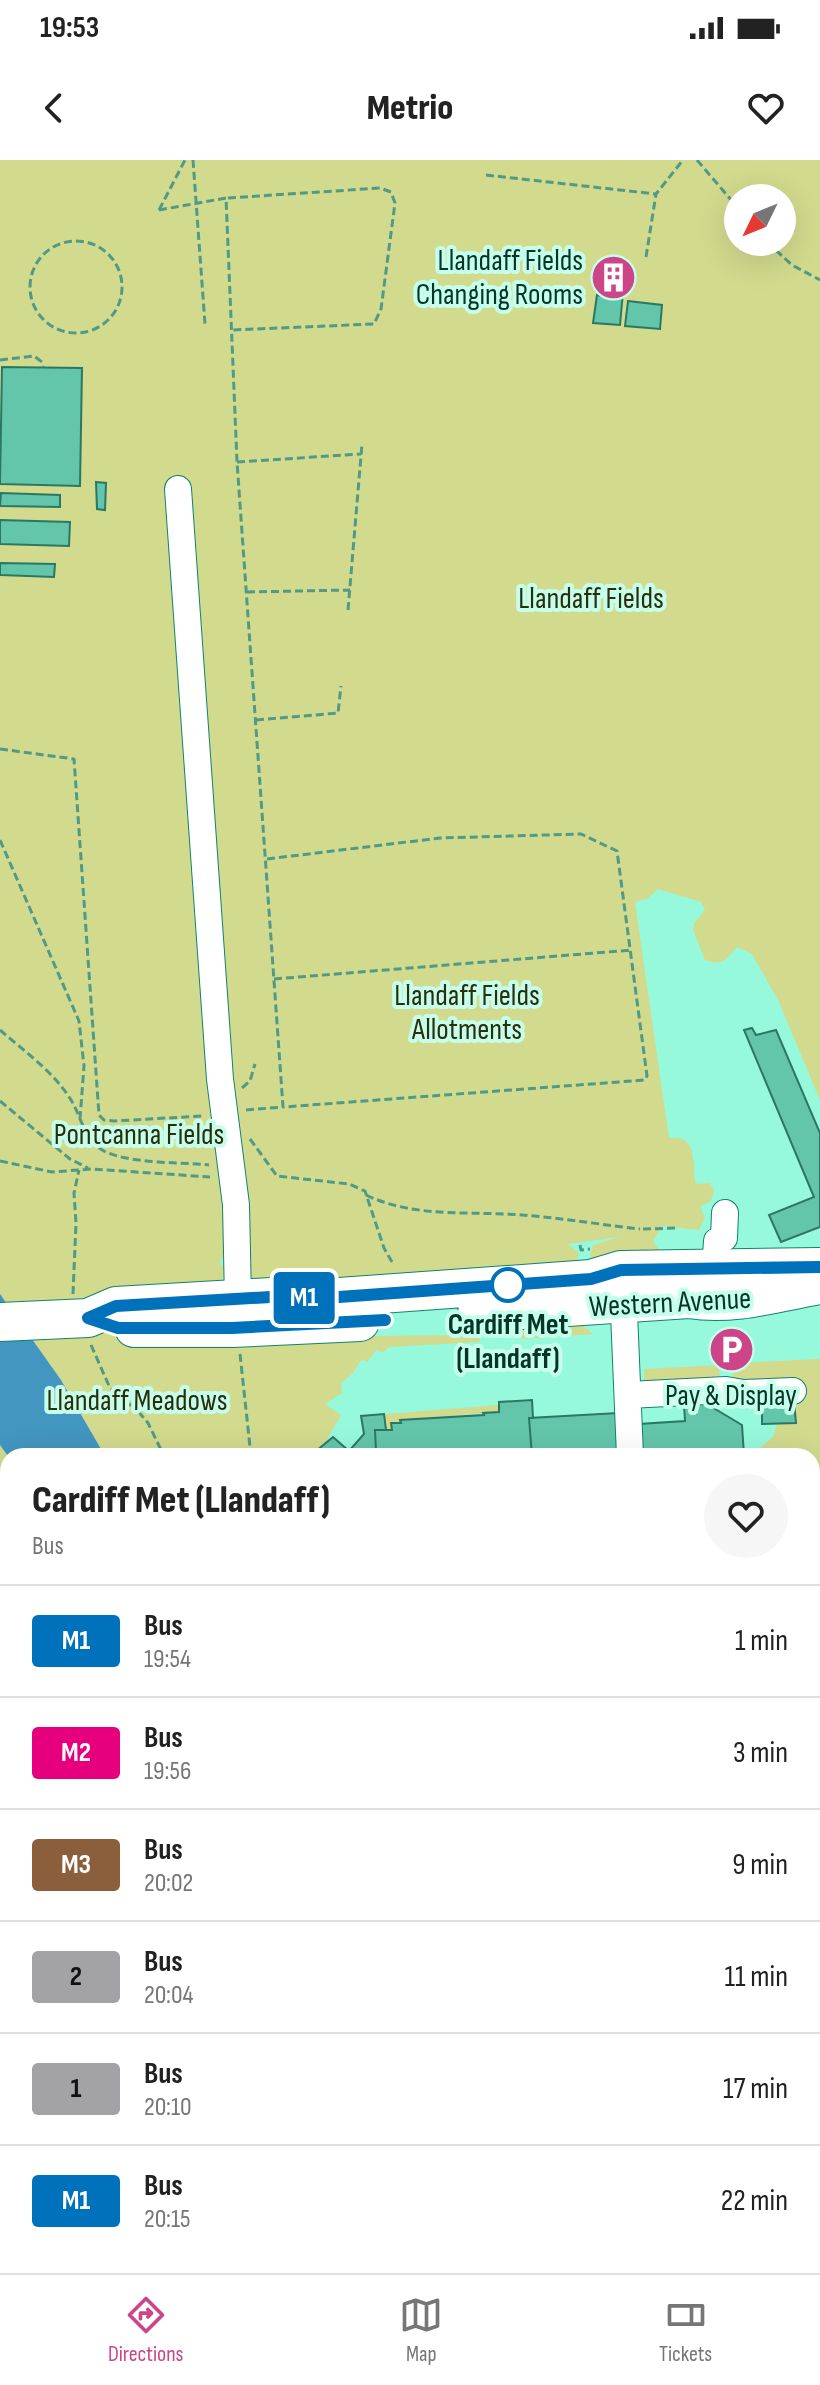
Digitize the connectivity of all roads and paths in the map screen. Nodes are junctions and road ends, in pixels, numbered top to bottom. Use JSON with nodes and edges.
{"nodes":[{"id":1,"x":185,"y":160,"type":"edge"},
{"id":2,"x":193,"y":160,"type":"edge"},
{"id":3,"x":683,"y":160,"type":"edge"},
{"id":4,"x":697,"y":160,"type":"edge"},
{"id":5,"x":486,"y":175,"type":"dead end"},
{"id":6,"x":724,"y":192,"type":"edge"},
{"id":7,"x":656,"y":194,"type":"junction"},
{"id":8,"x":226,"y":198,"type":"junction"},
{"id":9,"x":195,"y":202,"type":"junction"},
{"id":10,"x":59,"y":244,"type":"joint"},
{"id":11,"x":782,"y":256,"type":"edge"},
{"id":12,"x":646,"y":257,"type":"dead end"},
{"id":13,"x":820,"y":280,"type":"edge"},
{"id":14,"x":205,"y":324,"type":"dead end"},
{"id":15,"x":231,"y":330,"type":"junction"},
{"id":16,"x":0,"y":360,"type":"edge"},
{"id":17,"x":43,"y":367,"type":"dead end"},
{"id":18,"x":362,"y":444,"type":"dead end"},
{"id":19,"x":361,"y":454,"type":"junction"},
{"id":20,"x":237,"y":462,"type":"junction"},
{"id":21,"x":178,"y":489,"type":"dead end"},
{"id":22,"x":350,"y":590,"type":"junction"},
{"id":23,"x":247,"y":592,"type":"junction"},
{"id":24,"x":348,"y":610,"type":"dead end"},
{"id":25,"x":341,"y":686,"type":"dead end"},
{"id":26,"x":256,"y":720,"type":"junction"},
{"id":27,"x":0,"y":749,"type":"edge"},
{"id":28,"x":0,"y":840,"type":"edge"},
{"id":29,"x":267,"y":859,"type":"junction"},
{"id":30,"x":632,"y":950,"type":"junction"},
{"id":31,"x":274,"y":979,"type":"junction"},
{"id":32,"x":0,"y":1030,"type":"edge"},
{"id":33,"x":0,"y":1101,"type":"edge"},
{"id":34,"x":283,"y":1107,"type":"junction"},
{"id":35,"x":80,"y":1119,"type":"junction"},
{"id":36,"x":234,"y":1122,"type":"junction"},
{"id":37,"x":0,"y":1161,"type":"edge"},
{"id":38,"x":231,"y":1167,"type":"junction"},
{"id":39,"x":92,"y":1169,"type":"junction"},
{"id":40,"x":79,"y":1170,"type":"junction"},
{"id":41,"x":366,"y":1195,"type":"junction"},
{"id":42,"x":676,"y":1228,"type":"dead end"},
{"id":43,"x":580,"y":1245,"type":"dead end"},
{"id":44,"x":585,"y":1249,"type":"dead end"},
{"id":45,"x":719,"y":1256,"type":"junction"},
{"id":46,"x":392,"y":1262,"type":"dead end"},
{"id":47,"x":811,"y":1281,"type":"edge"},
{"id":48,"x":238,"y":1299,"type":"junction"},
{"id":49,"x":623,"y":1303,"type":"junction"},
{"id":50,"x":83,"y":1317,"type":"junction"},
{"id":51,"x":16,"y":1321,"type":"edge"},
{"id":52,"x":239,"y":1342,"type":"dead end"},
{"id":53,"x":793,"y":1391,"type":"dead end"},
{"id":54,"x":628,"y":1395,"type":"junction"},
{"id":55,"x":160,"y":1448,"type":"edge"},
{"id":56,"x":250,"y":1448,"type":"edge"},
{"id":57,"x":630,"y":1448,"type":"edge"}],
"edges":[{"from":1,"to":9,"type":"path"},
{"from":2,"to":9,"type":"path"},
{"from":3,"to":7,"type":"path"},
{"from":4,"to":6,"type":"path"},
{"from":5,"to":7,"type":"path"},
{"from":7,"to":12,"type":"path"},
{"from":8,"to":9,"type":"path"},
{"from":8,"to":15,"type":"path"},
{"from":8,"to":15,"type":"path"},
{"from":9,"to":14,"type":"path"},
{"from":10,"to":10,"type":"path"},
{"from":11,"to":13,"type":"path"},
{"from":15,"to":20,"type":"path"},
{"from":16,"to":17,"type":"path"},
{"from":18,"to":19,"type":"path"},
{"from":19,"to":20,"type":"path"},
{"from":19,"to":22,"type":"path"},
{"from":20,"to":23,"type":"path"},
{"from":21,"to":36,"type":"street"},
{"from":22,"to":23,"type":"path"},
{"from":22,"to":24,"type":"path"},
{"from":23,"to":26,"type":"path"},
{"from":25,"to":26,"type":"path"},
{"from":26,"to":29,"type":"path"},
{"from":27,"to":36,"type":"path"},
{"from":28,"to":35,"type":"path"},
{"from":29,"to":30,"type":"path"},
{"from":29,"to":31,"type":"path"},
{"from":30,"to":31,"type":"path"},
{"from":30,"to":34,"type":"path"},
{"from":31,"to":34,"type":"path"},
{"from":32,"to":35,"type":"path"},
{"from":33,"to":39,"type":"path"},
{"from":34,"to":36,"type":"path"},
{"from":35,"to":38,"type":"path"},
{"from":36,"to":38,"type":"street"},
{"from":36,"to":41,"type":"path"},
{"from":37,"to":40,"type":"path"},
{"from":38,"to":39,"type":"path"},
{"from":38,"to":48,"type":"street"},
{"from":39,"to":40,"type":"path"},
{"from":40,"to":50,"type":"path"},
{"from":41,"to":42,"type":"path"},
{"from":41,"to":46,"type":"path"},
{"from":43,"to":44,"type":"path"},
{"from":45,"to":47,"type":"highway","name":"Western Avenue"},
{"from":45,"to":47,"type":"highway","name":"Western Avenue"},
{"from":45,"to":49,"type":"highway","name":"Western Avenue"},
{"from":48,"to":49,"type":"highway","name":"Western Avenue"},
{"from":48,"to":50,"type":"highway","name":"Western Avenue"},
{"from":49,"to":50,"type":"highway","name":"Western Avenue"},
{"from":49,"to":54,"type":"street"},
{"from":50,"to":51,"type":"highway","name":"Western Avenue"},
{"from":50,"to":55,"type":"path"},
{"from":52,"to":56,"type":"path"},
{"from":53,"to":54,"type":"street"},
{"from":54,"to":57,"type":"street"}]}
